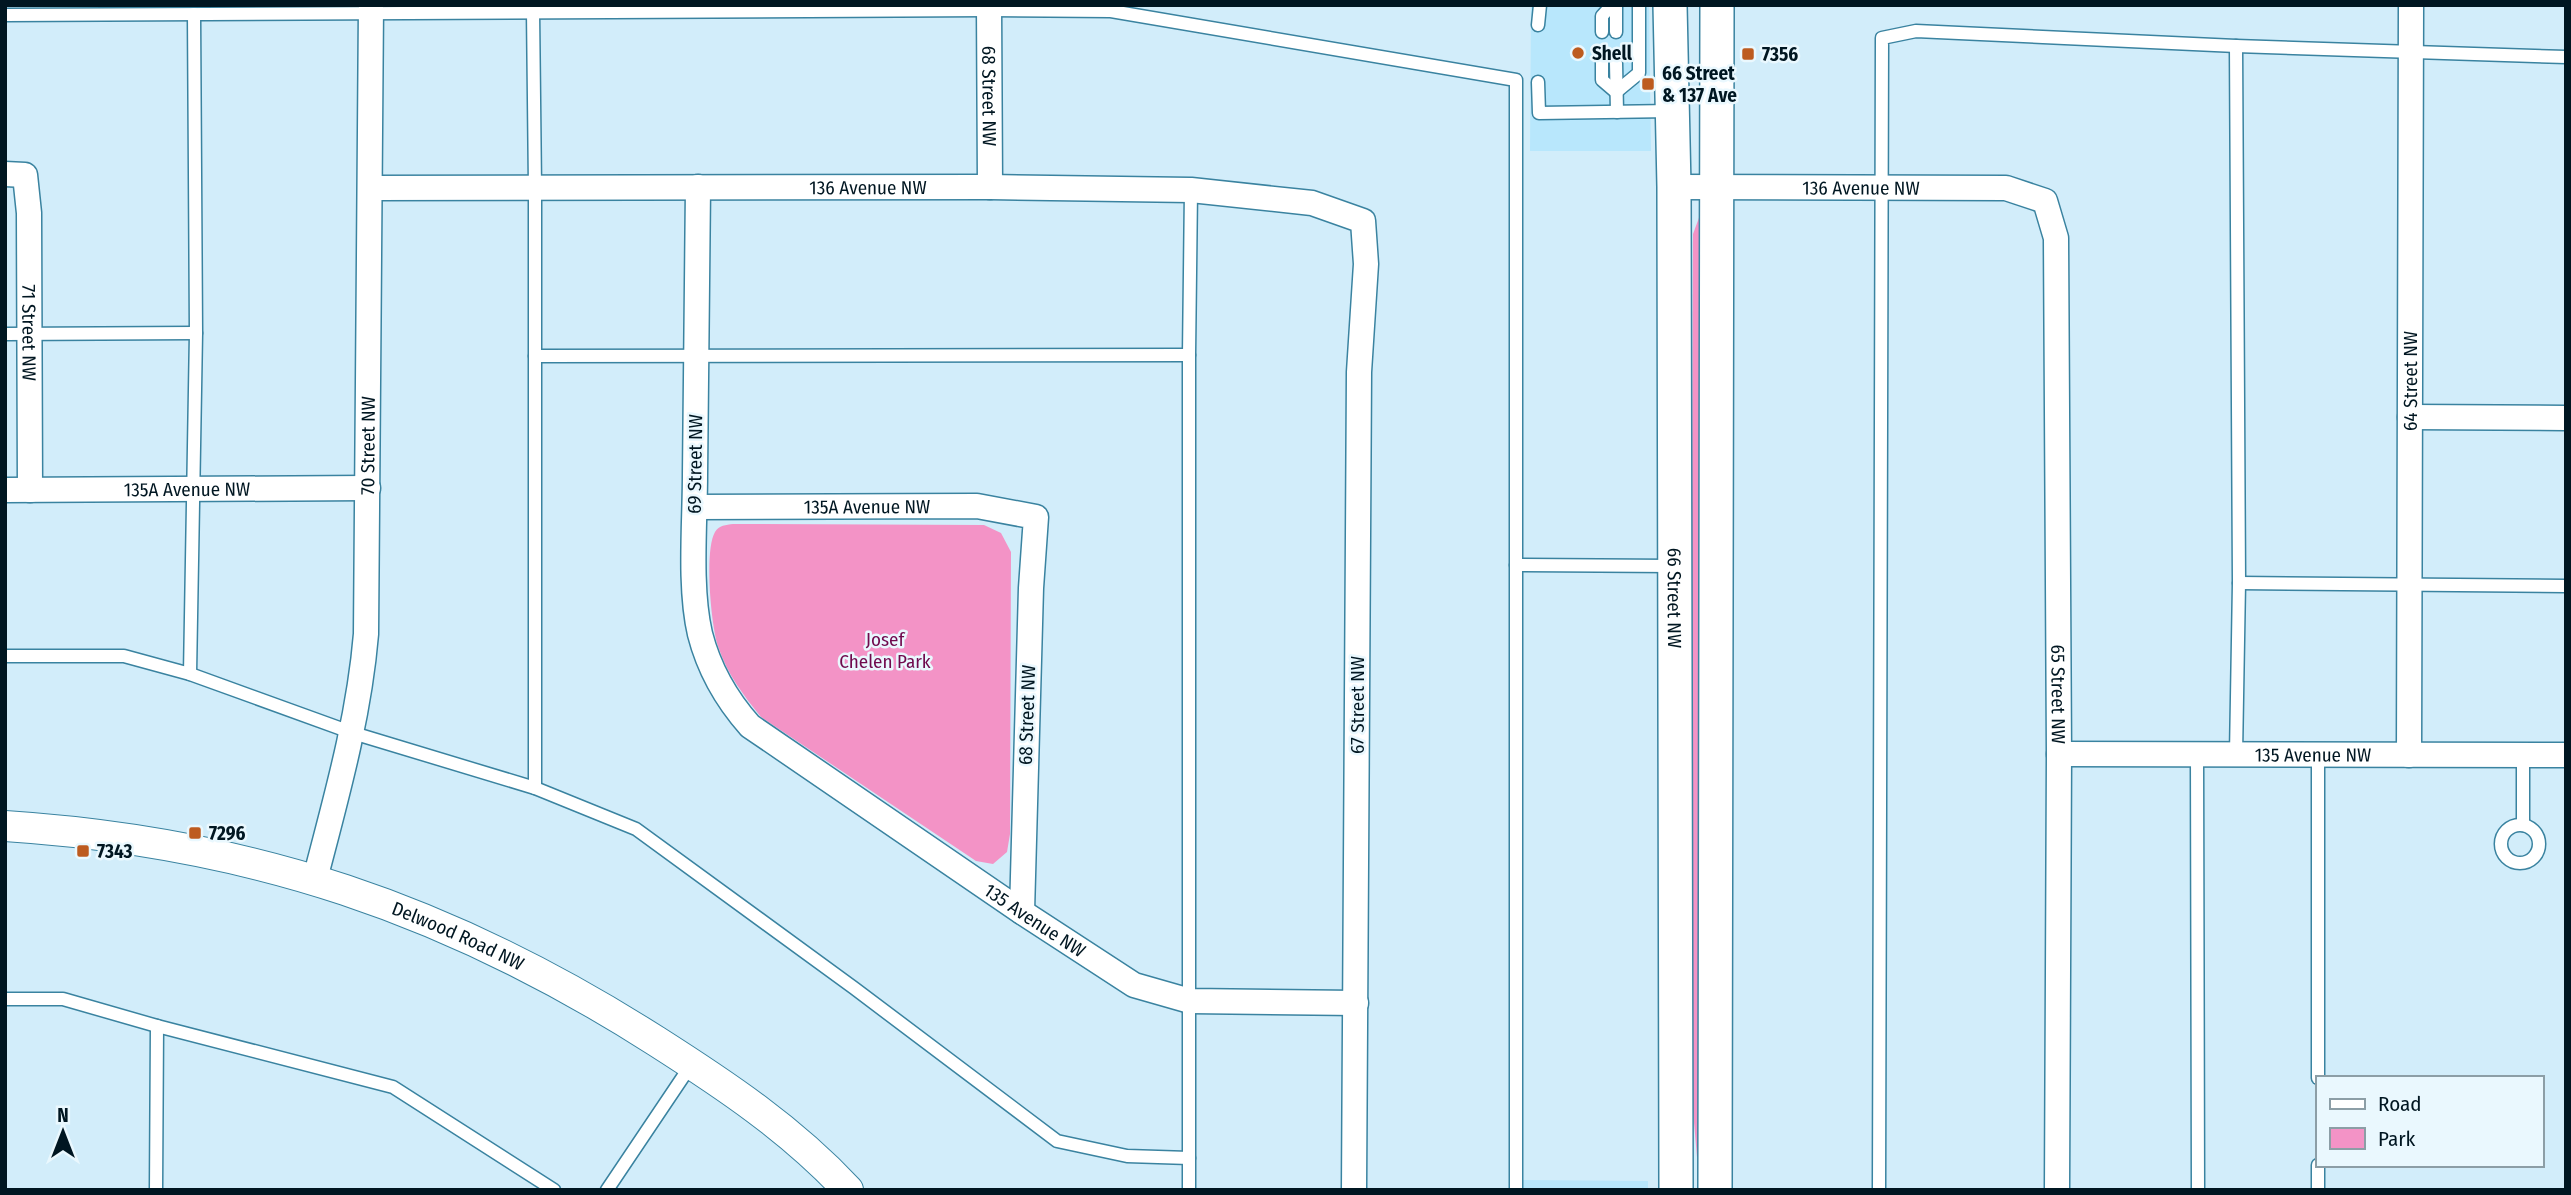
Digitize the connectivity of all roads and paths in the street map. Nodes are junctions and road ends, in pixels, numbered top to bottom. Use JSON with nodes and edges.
{"nodes":[{"id":1,"x":1540,"y":5,"type":"edge"},
{"id":2,"x":1614,"y":5,"type":"edge"},
{"id":3,"x":1717,"y":5,"type":"edge"},
{"id":4,"x":2411,"y":5,"type":"edge"},
{"id":5,"x":1655,"y":7,"type":"edge"},
{"id":6,"x":989,"y":8,"type":"edge"},
{"id":7,"x":371,"y":9,"type":"edge"},
{"id":8,"x":533,"y":11,"type":"junction"},
{"id":9,"x":194,"y":14,"type":"junction"},
{"id":10,"x":5,"y":15,"type":"edge"},
{"id":11,"x":1538,"y":24,"type":"dead end"},
{"id":12,"x":1602,"y":32,"type":"dead end"},
{"id":13,"x":1616,"y":32,"type":"dead end"},
{"id":14,"x":2236,"y":46,"type":"junction"},
{"id":15,"x":2410,"y":50,"type":"junction"},
{"id":16,"x":2566,"y":57,"type":"edge"},
{"id":17,"x":1602,"y":62,"type":"dead end"},
{"id":18,"x":1616,"y":62,"type":"dead end"},
{"id":19,"x":1538,"y":82,"type":"dead end"},
{"id":20,"x":1616,"y":92,"type":"junction"},
{"id":21,"x":1672,"y":111,"type":"junction"},
{"id":22,"x":1617,"y":112,"type":"junction"},
{"id":23,"x":15,"y":175,"type":"edge"},
{"id":24,"x":698,"y":187,"type":"junction"},
{"id":25,"x":990,"y":187,"type":"junction"},
{"id":26,"x":1674,"y":187,"type":"junction"},
{"id":27,"x":1716,"y":187,"type":"junction"},
{"id":28,"x":371,"y":188,"type":"junction"},
{"id":29,"x":536,"y":188,"type":"junction"},
{"id":30,"x":1881,"y":189,"type":"junction"},
{"id":31,"x":1191,"y":190,"type":"junction"},
{"id":32,"x":2045,"y":201,"type":"joint"},
{"id":33,"x":1363,"y":221,"type":"joint"},
{"id":34,"x":196,"y":332,"type":"junction"},
{"id":35,"x":17,"y":334,"type":"edge"},
{"id":36,"x":696,"y":355,"type":"junction"},
{"id":37,"x":1188,"y":355,"type":"junction"},
{"id":38,"x":535,"y":356,"type":"junction"},
{"id":39,"x":2410,"y":417,"type":"junction"},
{"id":40,"x":2566,"y":418,"type":"edge"},
{"id":41,"x":368,"y":488,"type":"junction"},
{"id":42,"x":194,"y":489,"type":"junction"},
{"id":43,"x":5,"y":490,"type":"edge"},
{"id":44,"x":30,"y":490,"type":"junction"},
{"id":45,"x":695,"y":507,"type":"junction"},
{"id":46,"x":1036,"y":517,"type":"joint"},
{"id":47,"x":1516,"y":565,"type":"junction"},
{"id":48,"x":1674,"y":566,"type":"junction"},
{"id":49,"x":2239,"y":583,"type":"junction"},
{"id":50,"x":2410,"y":586,"type":"junction"},
{"id":51,"x":2566,"y":586,"type":"edge"},
{"id":52,"x":5,"y":656,"type":"edge"},
{"id":53,"x":190,"y":674,"type":"junction"},
{"id":54,"x":750,"y":726,"type":"joint"},
{"id":55,"x":353,"y":733,"type":"junction"},
{"id":56,"x":2059,"y":754,"type":"junction"},
{"id":57,"x":2197,"y":754,"type":"junction"},
{"id":58,"x":2236,"y":754,"type":"junction"},
{"id":59,"x":2318,"y":754,"type":"junction"},
{"id":60,"x":2409,"y":755,"type":"junction"},
{"id":61,"x":2523,"y":755,"type":"junction"},
{"id":62,"x":2566,"y":755,"type":"edge"},
{"id":63,"x":535,"y":788,"type":"junction"},
{"id":64,"x":2523,"y":825,"type":"dead end"},
{"id":65,"x":5,"y":826,"type":"edge"},
{"id":66,"x":315,"y":879,"type":"junction"},
{"id":67,"x":1022,"y":912,"type":"junction"},
{"id":68,"x":5,"y":999,"type":"edge"},
{"id":69,"x":1190,"y":1001,"type":"junction"},
{"id":70,"x":1356,"y":1003,"type":"junction"},
{"id":71,"x":157,"y":1026,"type":"junction"},
{"id":72,"x":692,"y":1064,"type":"junction"},
{"id":73,"x":2318,"y":1076,"type":"edge"},
{"id":74,"x":1188,"y":1158,"type":"junction"},
{"id":75,"x":2318,"y":1167,"type":"edge"},
{"id":76,"x":156,"y":1190,"type":"edge"},
{"id":77,"x":554,"y":1190,"type":"edge"},
{"id":78,"x":607,"y":1190,"type":"edge"},
{"id":79,"x":848,"y":1190,"type":"edge"},
{"id":80,"x":1189,"y":1190,"type":"edge"},
{"id":81,"x":1353,"y":1190,"type":"edge"},
{"id":82,"x":1516,"y":1190,"type":"edge"},
{"id":83,"x":1676,"y":1190,"type":"edge"},
{"id":84,"x":1715,"y":1190,"type":"edge"},
{"id":85,"x":1879,"y":1190,"type":"edge"},
{"id":86,"x":2057,"y":1190,"type":"edge"},
{"id":87,"x":2198,"y":1190,"type":"edge"},
{"id":88,"x":2318,"y":1190,"type":"edge"}],
"edges":[{"from":1,"to":11,"type":"lane"},
{"from":2,"to":12,"type":"lane"},
{"from":2,"to":13,"type":"lane"},
{"from":3,"to":27,"type":"main road"},
{"from":4,"to":15,"type":"street","name":"64 Street NW"},
{"from":5,"to":20,"type":"lane"},
{"from":5,"to":21,"type":"main road","name":"66 Street NW"},
{"from":6,"to":8,"type":"lane"},
{"from":6,"to":25,"type":"street","name":"68 Street NW"},
{"from":6,"to":47,"type":"lane"},
{"from":7,"to":8,"type":"lane"},
{"from":7,"to":9,"type":"lane"},
{"from":7,"to":28,"type":"street","name":"70 Street NW"},
{"from":8,"to":29,"type":"lane"},
{"from":9,"to":10,"type":"lane"},
{"from":9,"to":34,"type":"lane"},
{"from":14,"to":15,"type":"lane"},
{"from":14,"to":30,"type":"lane"},
{"from":14,"to":49,"type":"lane"},
{"from":15,"to":16,"type":"lane"},
{"from":15,"to":39,"type":"street","name":"64 Street NW"},
{"from":17,"to":20,"type":"lane"},
{"from":18,"to":20,"type":"lane"},
{"from":19,"to":22,"type":"lane"},
{"from":20,"to":22,"type":"lane"},
{"from":21,"to":22,"type":"lane"},
{"from":21,"to":26,"type":"main road","name":"66 Street NW"},
{"from":23,"to":35,"type":"street","name":"71 Street NW"},
{"from":24,"to":25,"type":"street","name":"136 Avenue NW"},
{"from":24,"to":29,"type":"street","name":"136 Avenue NW"},
{"from":24,"to":36,"type":"street","name":"69 Street NW"},
{"from":25,"to":31,"type":"street","name":"136 Avenue NW"},
{"from":26,"to":27,"type":"street","name":"136 Avenue NW"},
{"from":26,"to":48,"type":"main road","name":"66 Street NW"},
{"from":27,"to":30,"type":"street","name":"136 Avenue NW"},
{"from":27,"to":84,"type":"main road"},
{"from":28,"to":29,"type":"street","name":"136 Avenue NW"},
{"from":28,"to":41,"type":"street","name":"70 Street NW"},
{"from":29,"to":38,"type":"lane"},
{"from":30,"to":32,"type":"street","name":"136 Avenue NW"},
{"from":30,"to":85,"type":"lane"},
{"from":31,"to":33,"type":"street","name":"136 Avenue NW"},
{"from":31,"to":37,"type":"lane"},
{"from":32,"to":56,"type":"street","name":"65 Street NW"},
{"from":33,"to":70,"type":"street","name":"67 Street NW"},
{"from":34,"to":35,"type":"lane"},
{"from":34,"to":42,"type":"lane"},
{"from":35,"to":44,"type":"street","name":"71 Street NW"},
{"from":36,"to":37,"type":"lane"},
{"from":36,"to":38,"type":"lane"},
{"from":36,"to":45,"type":"street","name":"69 Street NW"},
{"from":37,"to":69,"type":"lane"},
{"from":38,"to":63,"type":"lane"},
{"from":39,"to":40,"type":"street"},
{"from":39,"to":50,"type":"street","name":"64 Street NW"},
{"from":41,"to":42,"type":"street","name":"135A Avenue NW"},
{"from":41,"to":55,"type":"street","name":"70 Street NW"},
{"from":42,"to":44,"type":"street","name":"135A Avenue NW"},
{"from":42,"to":53,"type":"lane"},
{"from":43,"to":44,"type":"street","name":"135A Avenue NW"},
{"from":45,"to":46,"type":"street","name":"135A Avenue NW"},
{"from":45,"to":54,"type":"street","name":"69 Street NW"},
{"from":46,"to":67,"type":"street","name":"68 Street NW"},
{"from":47,"to":48,"type":"lane"},
{"from":47,"to":82,"type":"lane"},
{"from":48,"to":83,"type":"main road","name":"66 Street NW"},
{"from":49,"to":50,"type":"lane"},
{"from":49,"to":58,"type":"lane"},
{"from":50,"to":51,"type":"lane"},
{"from":50,"to":60,"type":"street","name":"64 Street NW"},
{"from":52,"to":53,"type":"lane"},
{"from":53,"to":55,"type":"lane"},
{"from":54,"to":67,"type":"street","name":"135 Avenue NW"},
{"from":55,"to":63,"type":"lane"},
{"from":55,"to":66,"type":"street","name":"70 Street NW"},
{"from":56,"to":57,"type":"street","name":"135 Avenue NW"},
{"from":56,"to":86,"type":"street","name":"65 Street NW"},
{"from":57,"to":58,"type":"street","name":"135 Avenue NW"},
{"from":57,"to":87,"type":"lane"},
{"from":58,"to":59,"type":"street","name":"135 Avenue NW"},
{"from":59,"to":60,"type":"street","name":"135 Avenue NW"},
{"from":59,"to":73,"type":"lane"},
{"from":60,"to":61,"type":"street","name":"135 Avenue NW"},
{"from":61,"to":62,"type":"street","name":"135 Avenue NW"},
{"from":61,"to":64,"type":"lane"},
{"from":63,"to":74,"type":"lane"},
{"from":65,"to":66,"type":"street","name":"Delwood Road NW"},
{"from":66,"to":72,"type":"street","name":"Delwood Road NW"},
{"from":67,"to":69,"type":"street","name":"135 Avenue NW"},
{"from":68,"to":71,"type":"lane"},
{"from":69,"to":70,"type":"street","name":"135 Avenue NW"},
{"from":69,"to":74,"type":"lane"},
{"from":70,"to":81,"type":"street","name":"67 Street NW"},
{"from":71,"to":76,"type":"lane"},
{"from":71,"to":77,"type":"lane"},
{"from":72,"to":78,"type":"lane"},
{"from":72,"to":79,"type":"street","name":"Delwood Road NW"},
{"from":74,"to":80,"type":"lane"},
{"from":75,"to":88,"type":"lane"}]}
